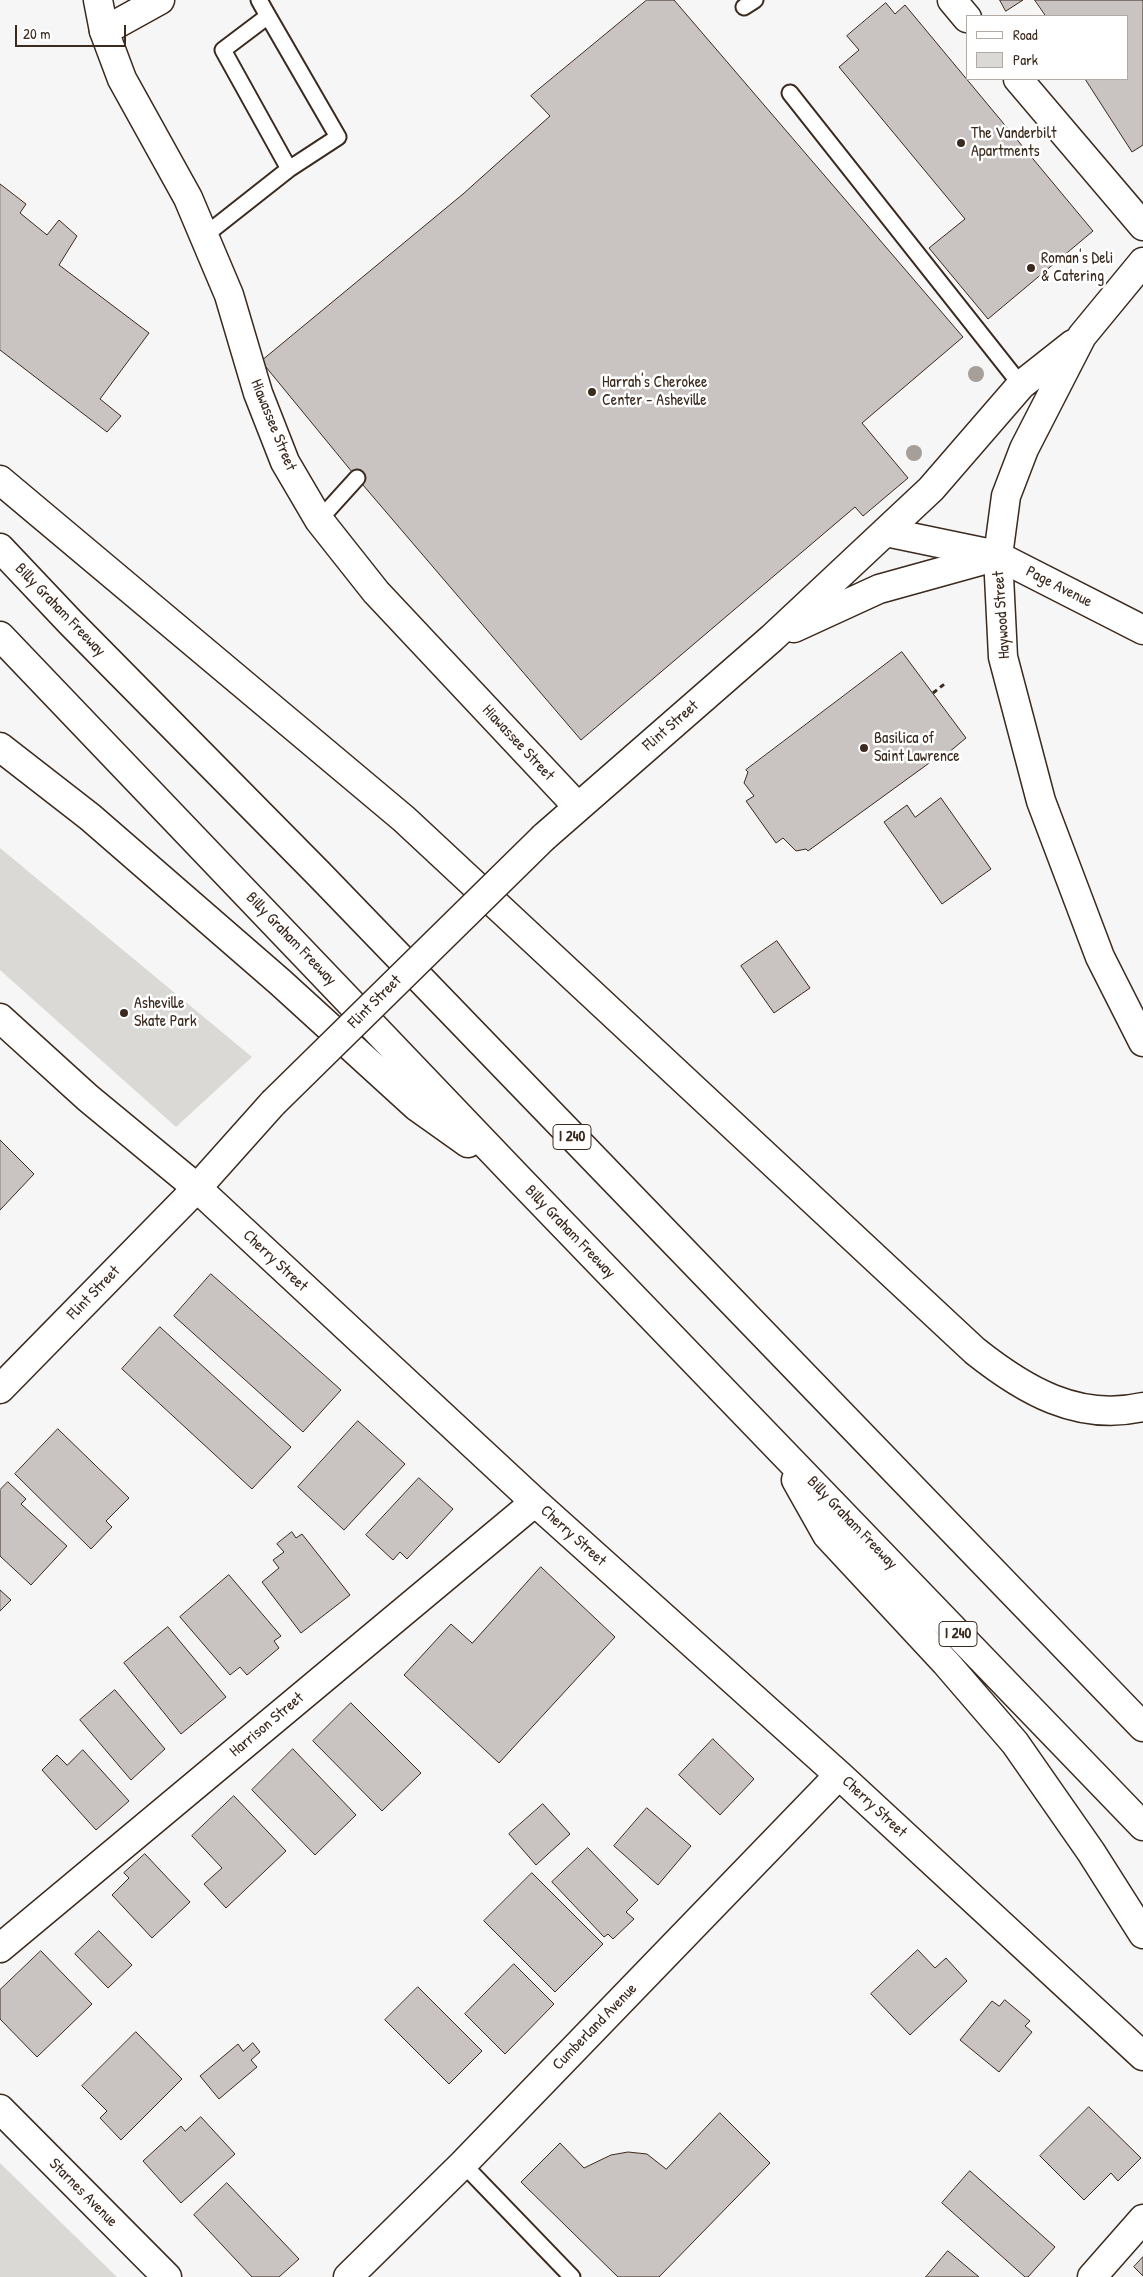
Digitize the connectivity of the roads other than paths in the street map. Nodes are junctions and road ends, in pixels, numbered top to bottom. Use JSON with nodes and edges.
{"nodes":[{"id":1,"x":98,"y":0,"type":"edge"},
{"id":2,"x":160,"y":0,"type":"edge"},
{"id":3,"x":259,"y":0,"type":"edge"},
{"id":4,"x":952,"y":0,"type":"edge"},
{"id":5,"x":268,"y":16,"type":"junction"},
{"id":6,"x":966,"y":17,"type":"edge"},
{"id":7,"x":104,"y":31,"type":"junction"},
{"id":8,"x":1019,"y":80,"type":"edge"},
{"id":9,"x":790,"y":94,"type":"dead end"},
{"id":10,"x":289,"y":169,"type":"junction"},
{"id":11,"x":1143,"y":226,"type":"edge"},
{"id":12,"x":204,"y":236,"type":"junction"},
{"id":13,"x":1143,"y":262,"type":"edge"},
{"id":14,"x":1082,"y":336,"type":"junction"},
{"id":15,"x":1022,"y":386,"type":"junction"},
{"id":16,"x":357,"y":478,"type":"dead end"},
{"id":17,"x":0,"y":480,"type":"edge"},
{"id":18,"x":320,"y":520,"type":"junction"},
{"id":19,"x":886,"y":532,"type":"junction"},
{"id":20,"x":0,"y":548,"type":"edge"},
{"id":21,"x":998,"y":556,"type":"junction"},
{"id":22,"x":1143,"y":630,"type":"edge"},
{"id":23,"x":0,"y":636,"type":"edge"},
{"id":24,"x":772,"y":638,"type":"junction"},
{"id":25,"x":0,"y":747,"type":"edge"},
{"id":26,"x":578,"y":807,"type":"junction"},
{"id":27,"x":0,"y":1018,"type":"edge"},
{"id":28,"x":1143,"y":1042,"type":"edge"},
{"id":29,"x":519,"y":1180,"type":"junction"},
{"id":30,"x":197,"y":1188,"type":"junction"},
{"id":31,"x":0,"y":1389,"type":"edge"},
{"id":32,"x":1143,"y":1407,"type":"edge"},
{"id":33,"x":774,"y":1442,"type":"junction"},
{"id":34,"x":535,"y":1502,"type":"junction"},
{"id":35,"x":1143,"y":1727,"type":"edge"},
{"id":36,"x":839,"y":1775,"type":"junction"},
{"id":37,"x":1143,"y":1826,"type":"edge"},
{"id":38,"x":1143,"y":1934,"type":"edge"},
{"id":39,"x":0,"y":1948,"type":"edge"},
{"id":40,"x":1143,"y":2056,"type":"edge"},
{"id":41,"x":0,"y":2109,"type":"edge"},
{"id":42,"x":463,"y":2164,"type":"junction"},
{"id":43,"x":1143,"y":2219,"type":"edge"},
{"id":44,"x":167,"y":2277,"type":"edge"},
{"id":45,"x":348,"y":2277,"type":"edge"},
{"id":46,"x":572,"y":2277,"type":"edge"},
{"id":47,"x":1092,"y":2277,"type":"edge"}],
"edges":[{"from":1,"to":7,"type":"main road","name":"Hiawassee Street"},
{"from":2,"to":7,"type":"main road"},
{"from":3,"to":5,"type":"lane"},
{"from":4,"to":6,"type":"main road"},
{"from":5,"to":10,"type":"lane"},
{"from":5,"to":10,"type":"lane"},
{"from":7,"to":12,"type":"main road","name":"Hiawassee Street"},
{"from":8,"to":11,"type":"main road"},
{"from":9,"to":15,"type":"lane"},
{"from":10,"to":12,"type":"lane"},
{"from":12,"to":18,"type":"main road","name":"Hiawassee Street"},
{"from":13,"to":14,"type":"main road","name":"Haywood Street"},
{"from":14,"to":15,"type":"main road","name":"Flint Street"},
{"from":14,"to":21,"type":"main road","name":"Haywood Street"},
{"from":15,"to":19,"type":"main road","name":"Flint Street"},
{"from":16,"to":18,"type":"lane"},
{"from":17,"to":32,"type":"main road"},
{"from":18,"to":26,"type":"main road","name":"Hiawassee Street"},
{"from":19,"to":21,"type":"main road","name":"Page Avenue"},
{"from":19,"to":24,"type":"main road","name":"Flint Street"},
{"from":20,"to":35,"type":"main road","name":"Billy Graham Freeway","number":"I 240"},
{"from":21,"to":22,"type":"main road","name":"Page Avenue"},
{"from":21,"to":24,"type":"main road","name":"Flint Street"},
{"from":21,"to":28,"type":"main road","name":"Haywood Street"},
{"from":23,"to":29,"type":"main road","name":"Billy Graham Freeway","number":"I 240"},
{"from":24,"to":26,"type":"main road","name":"Flint Street"},
{"from":25,"to":29,"type":"main road"},
{"from":26,"to":30,"type":"main road","name":"Flint Street","bridge":true},
{"from":27,"to":30,"type":"main road","name":"Cherry Street"},
{"from":29,"to":33,"type":"main road","name":"Billy Graham Freeway","number":"I 240"},
{"from":30,"to":31,"type":"main road","name":"Flint Street"},
{"from":30,"to":34,"type":"main road","name":"Cherry Street"},
{"from":33,"to":37,"type":"main road","name":"Billy Graham Freeway","number":"I 240"},
{"from":33,"to":38,"type":"main road"},
{"from":34,"to":36,"type":"main road","name":"Cherry Street"},
{"from":34,"to":39,"type":"main road","name":"Harrison Street"},
{"from":36,"to":40,"type":"main road","name":"Cherry Street"},
{"from":36,"to":42,"type":"main road","name":"Cumberland Avenue"},
{"from":41,"to":44,"type":"main road","name":"Starnes Avenue"},
{"from":42,"to":45,"type":"main road","name":"Cumberland Avenue"},
{"from":42,"to":46,"type":"lane"},
{"from":43,"to":47,"type":"main road"}]}
